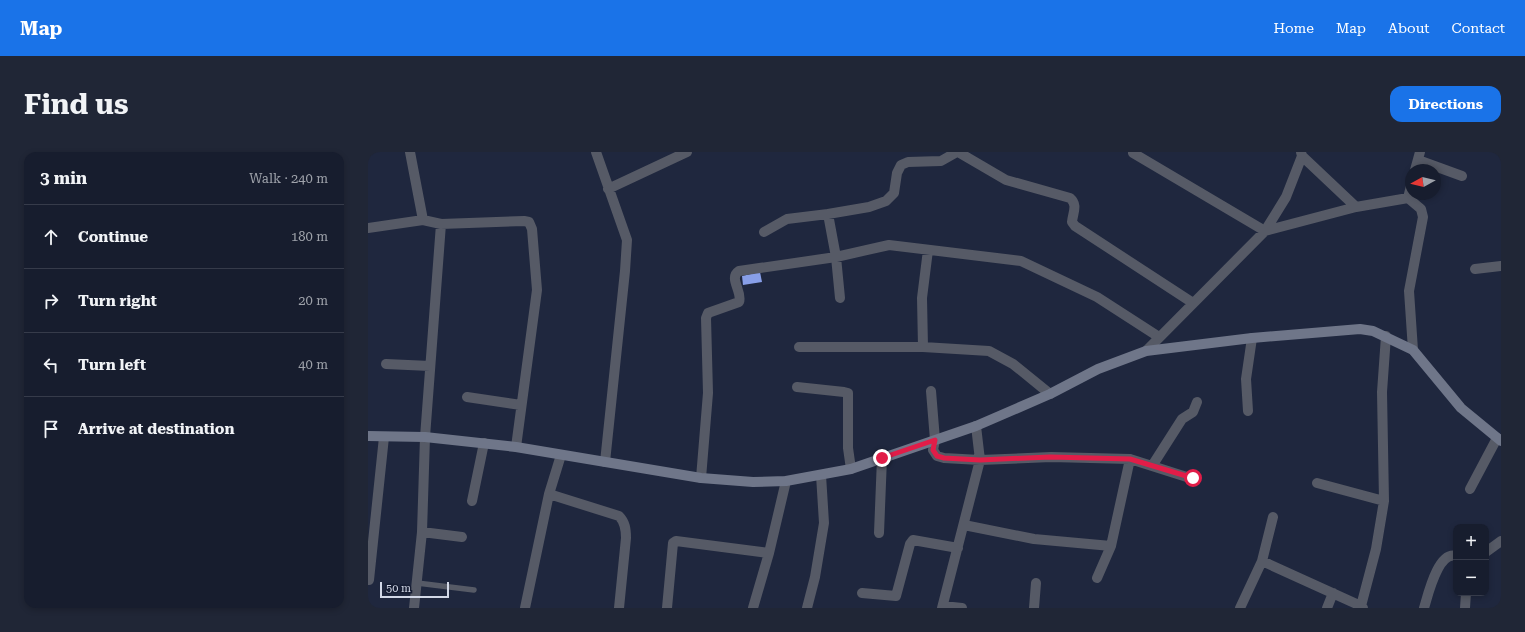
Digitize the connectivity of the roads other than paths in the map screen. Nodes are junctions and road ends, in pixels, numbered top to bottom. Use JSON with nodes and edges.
{"nodes":[{"id":1,"x":410,"y":152,"type":"edge"},
{"id":2,"x":596,"y":152,"type":"edge"},
{"id":3,"x":687,"y":152,"type":"edge"},
{"id":4,"x":958,"y":152,"type":"edge"},
{"id":5,"x":1133,"y":153,"type":"dead end"},
{"id":6,"x":1301,"y":154,"type":"edge"},
{"id":7,"x":1418,"y":161,"type":"edge"},
{"id":8,"x":1462,"y":176,"type":"dead end"},
{"id":9,"x":608,"y":189,"type":"junction"},
{"id":10,"x":1405,"y":199,"type":"edge"},
{"id":11,"x":1410,"y":200,"type":"edge"},
{"id":12,"x":1356,"y":207,"type":"junction"},
{"id":13,"x":828,"y":214,"type":"junction"},
{"id":14,"x":423,"y":220,"type":"junction"},
{"id":15,"x":441,"y":224,"type":"junction"},
{"id":16,"x":368,"y":228,"type":"edge"},
{"id":17,"x":1264,"y":231,"type":"junction"},
{"id":18,"x":764,"y":232,"type":"dead end"},
{"id":19,"x":928,"y":250,"type":"junction"},
{"id":20,"x":836,"y":257,"type":"junction"},
{"id":21,"x":1501,"y":266,"type":"edge"},
{"id":22,"x":1475,"y":269,"type":"dead end"},
{"id":23,"x":840,"y":298,"type":"dead end"},
{"id":24,"x":1193,"y":303,"type":"junction"},
{"id":25,"x":1386,"y":336,"type":"junction"},
{"id":26,"x":1159,"y":337,"type":"junction"},
{"id":27,"x":1252,"y":338,"type":"junction"},
{"id":28,"x":799,"y":347,"type":"dead end"},
{"id":29,"x":923,"y":347,"type":"junction"},
{"id":30,"x":1413,"y":350,"type":"junction"},
{"id":31,"x":1146,"y":351,"type":"junction"},
{"id":32,"x":386,"y":364,"type":"dead end"},
{"id":33,"x":430,"y":366,"type":"junction"},
{"id":34,"x":797,"y":387,"type":"dead end"},
{"id":35,"x":931,"y":391,"type":"dead end"},
{"id":36,"x":1050,"y":394,"type":"junction"},
{"id":37,"x":467,"y":397,"type":"dead end"},
{"id":38,"x":1197,"y":402,"type":"dead end"},
{"id":39,"x":521,"y":405,"type":"junction"},
{"id":40,"x":1248,"y":411,"type":"dead end"},
{"id":41,"x":976,"y":426,"type":"junction"},
{"id":42,"x":368,"y":436,"type":"edge"},
{"id":43,"x":384,"y":437,"type":"junction"},
{"id":44,"x":425,"y":437,"type":"junction"},
{"id":45,"x":935,"y":440,"type":"junction"},
{"id":46,"x":1499,"y":440,"type":"edge"},
{"id":47,"x":484,"y":444,"type":"junction"},
{"id":48,"x":516,"y":447,"type":"junction"},
{"id":49,"x":561,"y":455,"type":"junction"},
{"id":50,"x":882,"y":458,"type":"junction"},
{"id":51,"x":1130,"y":459,"type":"junction"},
{"id":52,"x":980,"y":460,"type":"junction"},
{"id":53,"x":605,"y":462,"type":"junction"},
{"id":54,"x":1152,"y":466,"type":"junction"},
{"id":55,"x":851,"y":469,"type":"junction"},
{"id":56,"x":822,"y":475,"type":"junction"},
{"id":57,"x":701,"y":478,"type":"junction"},
{"id":58,"x":1193,"y":478,"type":"dead end"},
{"id":59,"x":786,"y":481,"type":"junction"},
{"id":60,"x":1317,"y":484,"type":"dead end"},
{"id":61,"x":1470,"y":489,"type":"dead end"},
{"id":62,"x":549,"y":494,"type":"junction"},
{"id":63,"x":1384,"y":500,"type":"junction"},
{"id":64,"x":472,"y":501,"type":"dead end"},
{"id":65,"x":1273,"y":517,"type":"dead end"},
{"id":66,"x":964,"y":525,"type":"junction"},
{"id":67,"x":422,"y":532,"type":"junction"},
{"id":68,"x":879,"y":534,"type":"dead end"},
{"id":69,"x":462,"y":536,"type":"dead end"},
{"id":70,"x":1501,"y":540,"type":"edge"},
{"id":71,"x":1111,"y":546,"type":"junction"},
{"id":72,"x":958,"y":548,"type":"junction"},
{"id":73,"x":1489,"y":550,"type":"edge"},
{"id":74,"x":769,"y":553,"type":"junction"},
{"id":75,"x":1453,"y":555,"type":"edge"},
{"id":76,"x":1262,"y":561,"type":"junction"},
{"id":77,"x":1097,"y":578,"type":"dead end"},
{"id":78,"x":369,"y":580,"type":"dead end"},
{"id":79,"x":1036,"y":582,"type":"dead end"},
{"id":80,"x":417,"y":583,"type":"junction"},
{"id":81,"x":474,"y":590,"type":"dead end"},
{"id":82,"x":862,"y":593,"type":"dead end"},
{"id":83,"x":1333,"y":593,"type":"junction"},
{"id":84,"x":1466,"y":596,"type":"edge"},
{"id":85,"x":943,"y":607,"type":"edge"},
{"id":86,"x":1362,"y":607,"type":"edge"},
{"id":87,"x":414,"y":608,"type":"edge"},
{"id":88,"x":525,"y":608,"type":"edge"},
{"id":89,"x":619,"y":608,"type":"edge"},
{"id":90,"x":667,"y":608,"type":"edge"},
{"id":91,"x":753,"y":608,"type":"edge"},
{"id":92,"x":807,"y":608,"type":"edge"},
{"id":93,"x":962,"y":608,"type":"edge"},
{"id":94,"x":1034,"y":608,"type":"edge"},
{"id":95,"x":1240,"y":608,"type":"edge"},
{"id":96,"x":1327,"y":608,"type":"edge"},
{"id":97,"x":1424,"y":608,"type":"edge"},
{"id":98,"x":1465,"y":608,"type":"edge"}],
"edges":[{"from":1,"to":14,"type":"street"},
{"from":2,"to":9,"type":"street"},
{"from":3,"to":9,"type":"street"},
{"from":4,"to":13,"type":"street"},
{"from":4,"to":24,"type":"street"},
{"from":5,"to":17,"type":"street"},
{"from":6,"to":12,"type":"street"},
{"from":6,"to":17,"type":"street"},
{"from":7,"to":8,"type":"street"},
{"from":9,"to":53,"type":"street"},
{"from":10,"to":12,"type":"street"},
{"from":11,"to":30,"type":"street"},
{"from":12,"to":17,"type":"street"},
{"from":13,"to":18,"type":"street"},
{"from":13,"to":20,"type":"street"},
{"from":14,"to":15,"type":"street"},
{"from":14,"to":16,"type":"street"},
{"from":15,"to":33,"type":"street"},
{"from":15,"to":39,"type":"street"},
{"from":17,"to":24,"type":"street"},
{"from":19,"to":20,"type":"street"},
{"from":19,"to":26,"type":"street"},
{"from":19,"to":29,"type":"street"},
{"from":20,"to":23,"type":"street"},
{"from":20,"to":57,"type":"street"},
{"from":21,"to":22,"type":"street"},
{"from":24,"to":26,"type":"street"},
{"from":25,"to":27,"type":"main road"},
{"from":25,"to":30,"type":"main road"},
{"from":25,"to":63,"type":"street"},
{"from":26,"to":31,"type":"street"},
{"from":27,"to":31,"type":"main road"},
{"from":27,"to":40,"type":"street"},
{"from":28,"to":29,"type":"street"},
{"from":29,"to":36,"type":"street"},
{"from":30,"to":46,"type":"main road"},
{"from":31,"to":36,"type":"main road"},
{"from":32,"to":33,"type":"street"},
{"from":33,"to":44,"type":"street"},
{"from":34,"to":55,"type":"street"},
{"from":35,"to":45,"type":"street"},
{"from":36,"to":41,"type":"main road"},
{"from":37,"to":39,"type":"street"},
{"from":38,"to":54,"type":"street"},
{"from":39,"to":48,"type":"street"},
{"from":41,"to":45,"type":"main road"},
{"from":41,"to":52,"type":"street"},
{"from":42,"to":43,"type":"main road"},
{"from":43,"to":44,"type":"main road"},
{"from":43,"to":78,"type":"street"},
{"from":44,"to":47,"type":"main road"},
{"from":44,"to":67,"type":"street"},
{"from":45,"to":50,"type":"main road"},
{"from":45,"to":52,"type":"street"},
{"from":46,"to":61,"type":"street"},
{"from":47,"to":48,"type":"main road"},
{"from":47,"to":64,"type":"street"},
{"from":48,"to":49,"type":"main road"},
{"from":49,"to":53,"type":"main road"},
{"from":49,"to":62,"type":"street"},
{"from":50,"to":55,"type":"main road"},
{"from":50,"to":68,"type":"street"},
{"from":51,"to":52,"type":"street"},
{"from":51,"to":54,"type":"street"},
{"from":51,"to":71,"type":"street"},
{"from":52,"to":66,"type":"street"},
{"from":53,"to":57,"type":"main road"},
{"from":54,"to":58,"type":"street"},
{"from":55,"to":56,"type":"main road"},
{"from":56,"to":59,"type":"main road"},
{"from":56,"to":92,"type":"street"},
{"from":57,"to":59,"type":"main road"},
{"from":59,"to":74,"type":"street"},
{"from":60,"to":63,"type":"street"},
{"from":62,"to":88,"type":"street"},
{"from":62,"to":89,"type":"street"},
{"from":63,"to":86,"type":"street"},
{"from":65,"to":76,"type":"street"},
{"from":66,"to":71,"type":"street"},
{"from":66,"to":72,"type":"street"},
{"from":67,"to":69,"type":"street"},
{"from":67,"to":80,"type":"street"},
{"from":70,"to":73,"type":"street"},
{"from":71,"to":77,"type":"street"},
{"from":72,"to":82,"type":"street"},
{"from":72,"to":85,"type":"street"},
{"from":74,"to":90,"type":"street"},
{"from":74,"to":91,"type":"street"},
{"from":75,"to":97,"type":"street"},
{"from":76,"to":83,"type":"street"},
{"from":76,"to":95,"type":"street"},
{"from":79,"to":94,"type":"street"},
{"from":80,"to":81,"type":"lane"},
{"from":80,"to":87,"type":"street"},
{"from":83,"to":86,"type":"street"},
{"from":83,"to":96,"type":"street"},
{"from":84,"to":98,"type":"street"},
{"from":85,"to":93,"type":"street"}]}
